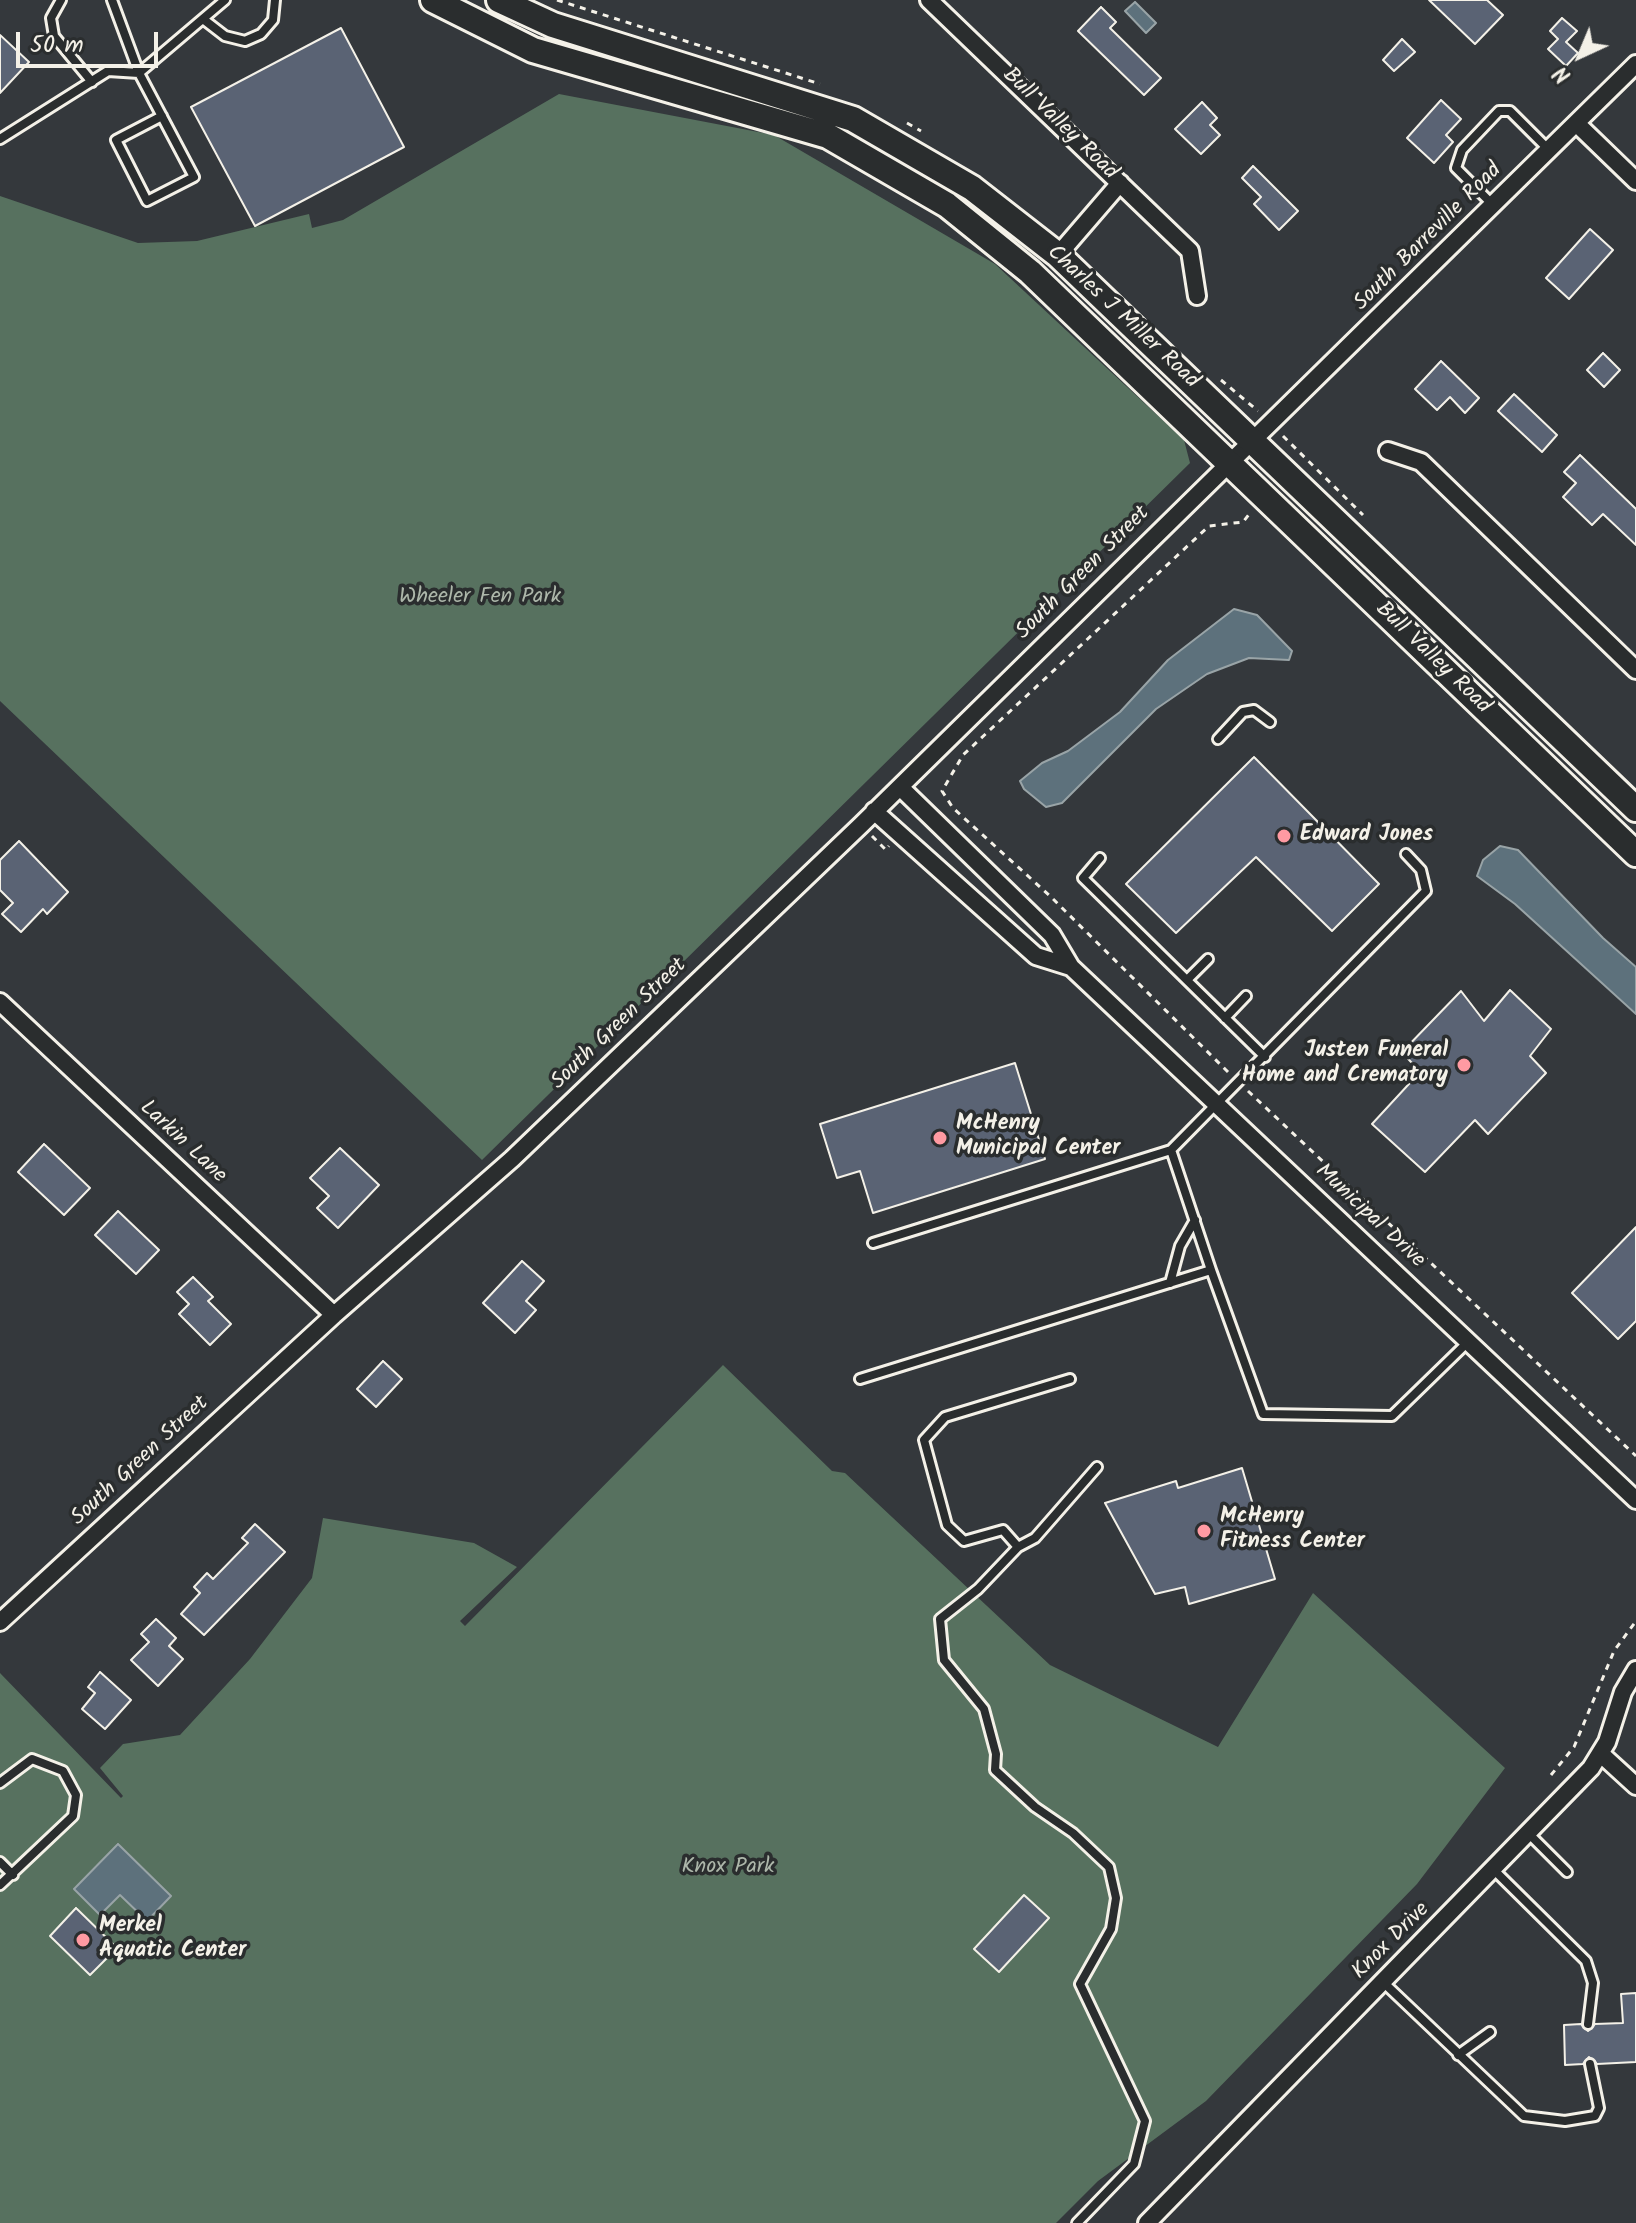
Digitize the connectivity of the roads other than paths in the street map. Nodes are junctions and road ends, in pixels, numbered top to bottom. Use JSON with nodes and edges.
{"nodes":[{"id":1,"x":61,"y":0,"type":"edge"},
{"id":2,"x":112,"y":0,"type":"edge"},
{"id":3,"x":225,"y":0,"type":"edge"},
{"id":4,"x":275,"y":0,"type":"edge"},
{"id":5,"x":433,"y":0,"type":"edge"},
{"id":6,"x":499,"y":0,"type":"edge"},
{"id":7,"x":929,"y":0,"type":"edge"},
{"id":8,"x":203,"y":19,"type":"junction"},
{"id":9,"x":1636,"y":64,"type":"edge"},
{"id":10,"x":139,"y":73,"type":"junction"},
{"id":11,"x":92,"y":82,"type":"junction"},
{"id":12,"x":162,"y":116,"type":"junction"},
{"id":13,"x":1576,"y":123,"type":"junction"},
{"id":14,"x":0,"y":139,"type":"edge"},
{"id":15,"x":1549,"y":150,"type":"junction"},
{"id":16,"x":1636,"y":181,"type":"edge"},
{"id":17,"x":1120,"y":183,"type":"junction"},
{"id":18,"x":1493,"y":205,"type":"junction"},
{"id":19,"x":1058,"y":255,"type":"junction"},
{"id":20,"x":1197,"y":296,"type":"dead end"},
{"id":21,"x":1251,"y":441,"type":"junction"},
{"id":22,"x":1388,"y":451,"type":"dead end"},
{"id":23,"x":1228,"y":464,"type":"junction"},
{"id":24,"x":1636,"y":670,"type":"edge"},
{"id":25,"x":1270,"y":722,"type":"dead end"},
{"id":26,"x":1218,"y":739,"type":"dead end"},
{"id":27,"x":900,"y":787,"type":"junction"},
{"id":28,"x":1636,"y":809,"type":"edge"},
{"id":29,"x":874,"y":811,"type":"junction"},
{"id":30,"x":1406,"y":854,"type":"dead end"},
{"id":31,"x":1636,"y":854,"type":"edge"},
{"id":32,"x":1100,"y":858,"type":"dead end"},
{"id":33,"x":1208,"y":959,"type":"dead end"},
{"id":34,"x":1071,"y":967,"type":"junction"},
{"id":35,"x":1187,"y":980,"type":"junction"},
{"id":36,"x":1246,"y":996,"type":"dead end"},
{"id":37,"x":0,"y":1002,"type":"edge"},
{"id":38,"x":1225,"y":1018,"type":"junction"},
{"id":39,"x":1265,"y":1057,"type":"junction"},
{"id":40,"x":1218,"y":1105,"type":"junction"},
{"id":41,"x":1171,"y":1150,"type":"junction"},
{"id":42,"x":1195,"y":1220,"type":"junction"},
{"id":43,"x":873,"y":1243,"type":"dead end"},
{"id":44,"x":1211,"y":1270,"type":"junction"},
{"id":45,"x":1170,"y":1283,"type":"junction"},
{"id":46,"x":334,"y":1315,"type":"junction"},
{"id":47,"x":1469,"y":1342,"type":"junction"},
{"id":48,"x":860,"y":1379,"type":"dead end"},
{"id":49,"x":1070,"y":1379,"type":"dead end"},
{"id":50,"x":1097,"y":1467,"type":"dead end"},
{"id":51,"x":1636,"y":1500,"type":"edge"},
{"id":52,"x":1018,"y":1547,"type":"junction"},
{"id":53,"x":0,"y":1622,"type":"edge"},
{"id":54,"x":1636,"y":1670,"type":"edge"},
{"id":55,"x":1601,"y":1754,"type":"junction"},
{"id":56,"x":0,"y":1783,"type":"edge"},
{"id":57,"x":1636,"y":1786,"type":"edge"},
{"id":58,"x":1529,"y":1834,"type":"junction"},
{"id":59,"x":0,"y":1862,"type":"edge"},
{"id":60,"x":1494,"y":1870,"type":"junction"},
{"id":61,"x":1567,"y":1872,"type":"dead end"},
{"id":62,"x":13,"y":1875,"type":"junction"},
{"id":63,"x":0,"y":1885,"type":"edge"},
{"id":64,"x":1383,"y":1982,"type":"junction"},
{"id":65,"x":1588,"y":2024,"type":"dead end"},
{"id":66,"x":1490,"y":2032,"type":"dead end"},
{"id":67,"x":1458,"y":2055,"type":"junction"},
{"id":68,"x":1590,"y":2064,"type":"dead end"},
{"id":69,"x":1077,"y":2223,"type":"edge"},
{"id":70,"x":1147,"y":2223,"type":"edge"}],
"edges":[{"from":1,"to":11,"type":"lane"},
{"from":2,"to":10,"type":"lane"},
{"from":3,"to":8,"type":"lane"},
{"from":4,"to":8,"type":"lane"},
{"from":5,"to":23,"type":"street","name":"Charles J Miller Road"},
{"from":6,"to":19,"type":"street","name":"Charles J Miller Road"},
{"from":7,"to":17,"type":"street","name":"Bull Valley Road"},
{"from":8,"to":10,"type":"lane"},
{"from":9,"to":13,"type":"street","name":"South Barreville Road"},
{"from":10,"to":11,"type":"lane"},
{"from":10,"to":12,"type":"lane"},
{"from":11,"to":14,"type":"lane"},
{"from":12,"to":12,"type":"lane"},
{"from":13,"to":15,"type":"street","name":"South Barreville Road"},
{"from":13,"to":16,"type":"street"},
{"from":15,"to":18,"type":"street","name":"South Barreville Road"},
{"from":15,"to":18,"type":"lane"},
{"from":17,"to":19,"type":"street"},
{"from":17,"to":20,"type":"street","name":"Bull Valley Road"},
{"from":18,"to":21,"type":"street","name":"South Barreville Road"},
{"from":19,"to":21,"type":"street","name":"Charles J Miller Road"},
{"from":21,"to":23,"type":"street","name":"South Green Street"},
{"from":21,"to":28,"type":"street","name":"Charles J Miller Road"},
{"from":22,"to":24,"type":"street"},
{"from":23,"to":27,"type":"street","name":"South Green Street"},
{"from":23,"to":31,"type":"street","name":"Bull Valley Road"},
{"from":25,"to":26,"type":"lane"},
{"from":27,"to":29,"type":"street","name":"South Green Street"},
{"from":27,"to":34,"type":"street","name":"Municipal Drive"},
{"from":29,"to":34,"type":"street","name":"Municipal Drive"},
{"from":29,"to":46,"type":"street","name":"South Green Street"},
{"from":30,"to":39,"type":"lane"},
{"from":32,"to":35,"type":"lane"},
{"from":33,"to":35,"type":"lane"},
{"from":34,"to":40,"type":"street","name":"Municipal Drive"},
{"from":35,"to":38,"type":"lane"},
{"from":36,"to":38,"type":"lane"},
{"from":37,"to":46,"type":"street","name":"Larkin Lane"},
{"from":38,"to":39,"type":"lane"},
{"from":39,"to":40,"type":"lane"},
{"from":40,"to":41,"type":"lane"},
{"from":40,"to":47,"type":"street","name":"Municipal Drive"},
{"from":41,"to":42,"type":"lane"},
{"from":41,"to":43,"type":"lane"},
{"from":42,"to":44,"type":"lane"},
{"from":42,"to":45,"type":"lane"},
{"from":44,"to":45,"type":"lane"},
{"from":44,"to":47,"type":"lane"},
{"from":45,"to":48,"type":"lane"},
{"from":46,"to":53,"type":"street","name":"South Green Street"},
{"from":47,"to":51,"type":"street","name":"Municipal Drive"},
{"from":49,"to":52,"type":"lane"},
{"from":50,"to":52,"type":"lane"},
{"from":52,"to":69,"type":"lane"},
{"from":54,"to":55,"type":"street","name":"Knox Drive"},
{"from":55,"to":57,"type":"street"},
{"from":55,"to":58,"type":"street","name":"Knox Drive"},
{"from":56,"to":62,"type":"lane"},
{"from":58,"to":60,"type":"street","name":"Knox Drive"},
{"from":58,"to":61,"type":"lane"},
{"from":59,"to":62,"type":"lane"},
{"from":60,"to":64,"type":"street","name":"Knox Drive"},
{"from":60,"to":65,"type":"lane"},
{"from":62,"to":63,"type":"lane"},
{"from":64,"to":67,"type":"lane"},
{"from":64,"to":70,"type":"street","name":"Knox Drive"},
{"from":66,"to":67,"type":"lane"},
{"from":67,"to":68,"type":"lane"}]}
